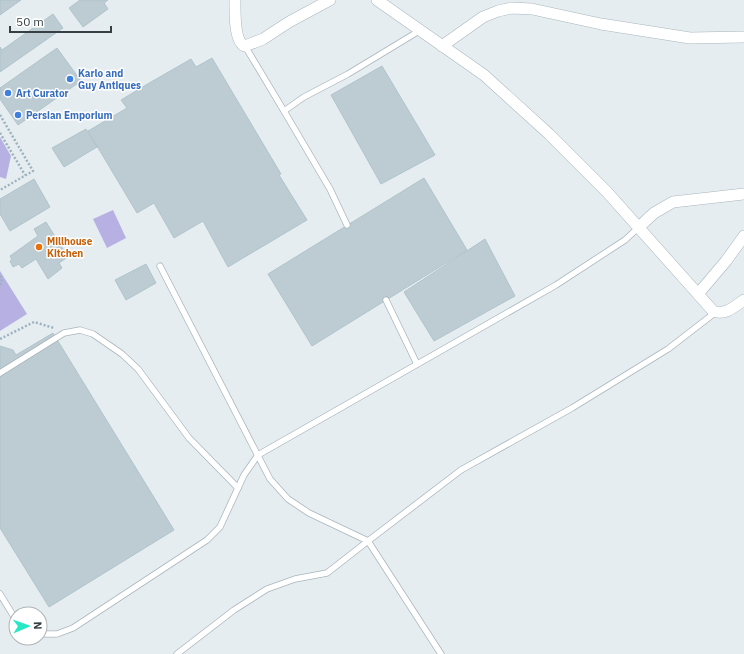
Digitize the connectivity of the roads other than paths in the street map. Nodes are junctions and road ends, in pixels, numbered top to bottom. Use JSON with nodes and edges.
{"nodes":[{"id":1,"x":235,"y":0,"type":"edge"},
{"id":2,"x":330,"y":0,"type":"edge"},
{"id":3,"x":377,"y":0,"type":"edge"},
{"id":4,"x":419,"y":31,"type":"junction"},
{"id":5,"x":744,"y":37,"type":"edge"},
{"id":6,"x":245,"y":46,"type":"junction"},
{"id":7,"x":442,"y":46,"type":"junction"},
{"id":8,"x":284,"y":111,"type":"junction"},
{"id":9,"x":744,"y":194,"type":"edge"},
{"id":10,"x":348,"y":225,"type":"dead end"},
{"id":11,"x":639,"y":227,"type":"junction"},
{"id":12,"x":744,"y":236,"type":"edge"},
{"id":13,"x":160,"y":266,"type":"dead end"},
{"id":14,"x":698,"y":294,"type":"junction"},
{"id":15,"x":386,"y":300,"type":"dead end"},
{"id":16,"x":744,"y":300,"type":"edge"},
{"id":17,"x":716,"y":312,"type":"junction"},
{"id":18,"x":417,"y":364,"type":"junction"},
{"id":19,"x":0,"y":373,"type":"edge"},
{"id":20,"x":258,"y":455,"type":"junction"},
{"id":21,"x":238,"y":488,"type":"junction"},
{"id":22,"x":368,"y":541,"type":"junction"},
{"id":23,"x":0,"y":594,"type":"edge"},
{"id":24,"x":8,"y":607,"type":"edge"},
{"id":25,"x":48,"y":634,"type":"edge"},
{"id":26,"x":177,"y":654,"type":"edge"},
{"id":27,"x":441,"y":654,"type":"edge"}],
"edges":[{"from":1,"to":6,"type":"street"},
{"from":2,"to":6,"type":"street"},
{"from":3,"to":4,"type":"street"},
{"from":4,"to":7,"type":"street"},
{"from":4,"to":8,"type":"lane"},
{"from":5,"to":7,"type":"street"},
{"from":6,"to":8,"type":"lane"},
{"from":7,"to":11,"type":"street"},
{"from":8,"to":10,"type":"lane"},
{"from":9,"to":11,"type":"street"},
{"from":11,"to":14,"type":"street"},
{"from":11,"to":18,"type":"lane"},
{"from":12,"to":14,"type":"street"},
{"from":13,"to":20,"type":"lane"},
{"from":14,"to":17,"type":"street"},
{"from":15,"to":18,"type":"lane"},
{"from":16,"to":17,"type":"street"},
{"from":17,"to":22,"type":"lane"},
{"from":18,"to":20,"type":"lane"},
{"from":19,"to":21,"type":"lane"},
{"from":20,"to":21,"type":"lane"},
{"from":20,"to":22,"type":"lane"},
{"from":21,"to":25,"type":"lane"},
{"from":22,"to":26,"type":"lane"},
{"from":22,"to":27,"type":"lane"},
{"from":23,"to":24,"type":"lane"}]}
